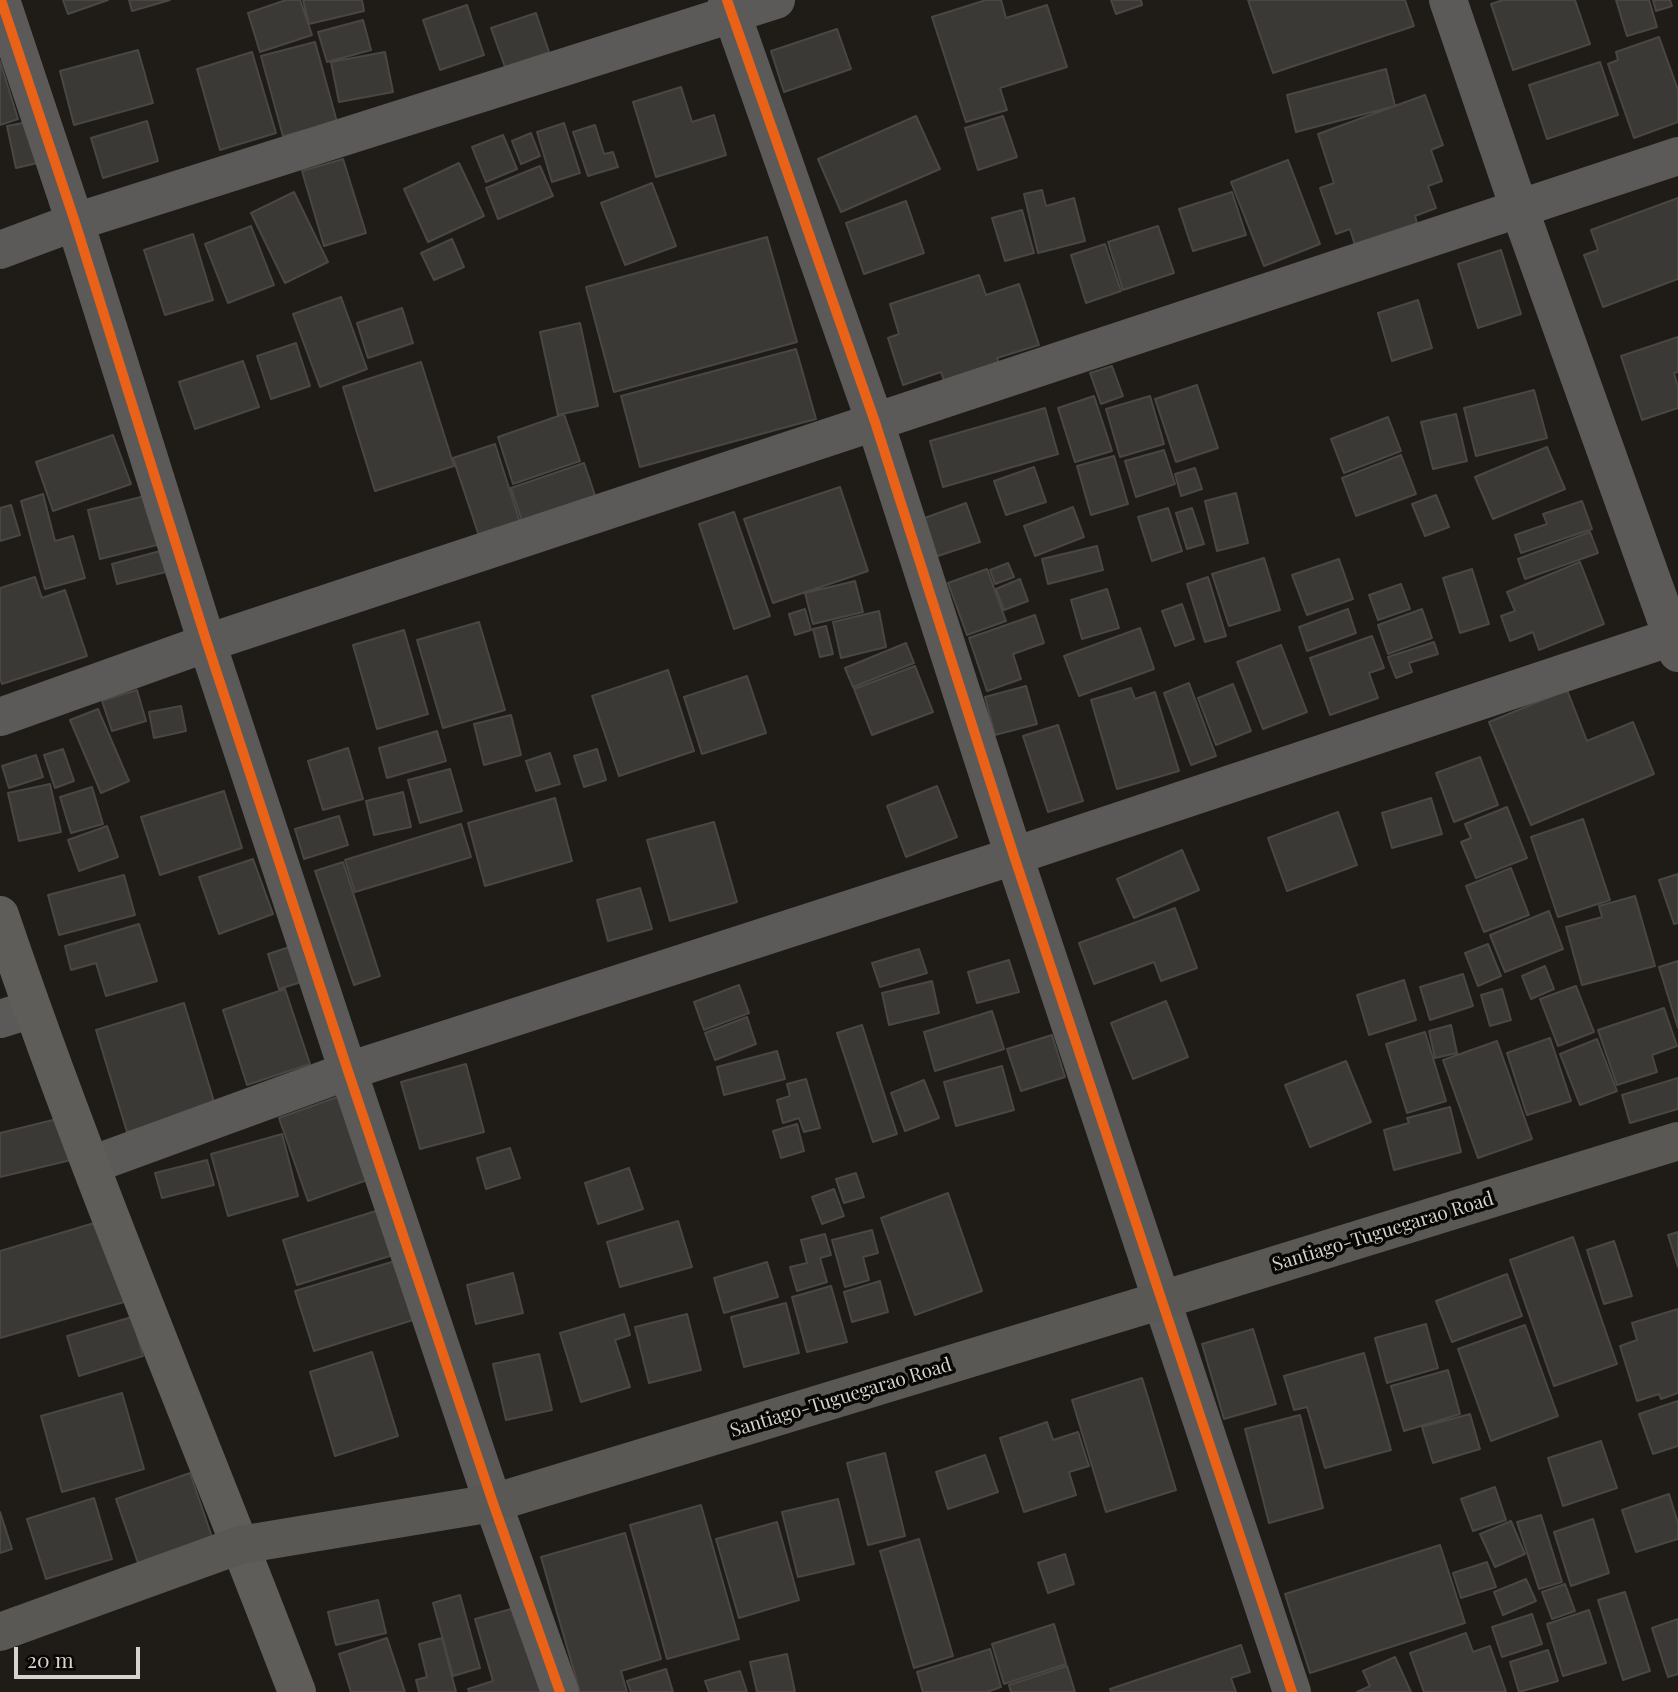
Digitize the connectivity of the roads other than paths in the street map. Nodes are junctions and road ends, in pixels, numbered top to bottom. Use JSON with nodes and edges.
{"nodes":[{"id":1,"x":1,"y":0,"type":"edge"},
{"id":2,"x":776,"y":0,"type":"edge"},
{"id":3,"x":1448,"y":0,"type":"edge"},
{"id":4,"x":730,"y":7,"type":"edge"},
{"id":5,"x":1678,"y":156,"type":"edge"},
{"id":6,"x":1519,"y":208,"type":"junction"},
{"id":7,"x":75,"y":222,"type":"junction"},
{"id":8,"x":0,"y":250,"type":"edge"},
{"id":9,"x":875,"y":422,"type":"junction"},
{"id":10,"x":1676,"y":642,"type":"edge"},
{"id":11,"x":207,"y":643,"type":"junction"},
{"id":12,"x":0,"y":717,"type":"edge"},
{"id":13,"x":1014,"y":856,"type":"junction"},
{"id":14,"x":0,"y":915,"type":"edge"},
{"id":15,"x":16,"y":1014,"type":"edge"},
{"id":16,"x":348,"y":1070,"type":"junction"},
{"id":17,"x":1678,"y":1140,"type":"edge"},
{"id":18,"x":91,"y":1165,"type":"junction"},
{"id":19,"x":1162,"y":1300,"type":"junction"},
{"id":20,"x":494,"y":1503,"type":"junction"},
{"id":21,"x":240,"y":1545,"type":"junction"},
{"id":22,"x":0,"y":1632,"type":"edge"},
{"id":23,"x":1283,"y":1690,"type":"edge"},
{"id":24,"x":297,"y":1692,"type":"edge"},
{"id":25,"x":560,"y":1692,"type":"edge"}],
"edges":[{"from":1,"to":7,"type":"street"},
{"from":2,"to":4,"type":"street"},
{"from":3,"to":6,"type":"street"},
{"from":4,"to":7,"type":"street"},
{"from":4,"to":9,"type":"street"},
{"from":5,"to":6,"type":"street"},
{"from":6,"to":9,"type":"street"},
{"from":6,"to":10,"type":"street"},
{"from":7,"to":8,"type":"street"},
{"from":7,"to":11,"type":"street"},
{"from":9,"to":11,"type":"street"},
{"from":9,"to":13,"type":"street"},
{"from":10,"to":13,"type":"street"},
{"from":11,"to":12,"type":"street"},
{"from":11,"to":16,"type":"street"},
{"from":13,"to":16,"type":"street"},
{"from":13,"to":19,"type":"street"},
{"from":14,"to":15,"type":"main road"},
{"from":15,"to":18,"type":"main road"},
{"from":16,"to":18,"type":"street"},
{"from":16,"to":20,"type":"street"},
{"from":17,"to":19,"type":"highway","name":"Santiago-Tuguegarao Road"},
{"from":18,"to":21,"type":"main road"},
{"from":19,"to":20,"type":"highway","name":"Santiago-Tuguegarao Road"},
{"from":19,"to":23,"type":"street"},
{"from":20,"to":21,"type":"highway","name":"Santiago-Tuguegarao Road"},
{"from":20,"to":25,"type":"street"},
{"from":21,"to":22,"type":"highway","name":"Santiago-Tuguegarao Road"},
{"from":21,"to":24,"type":"main road"}]}
